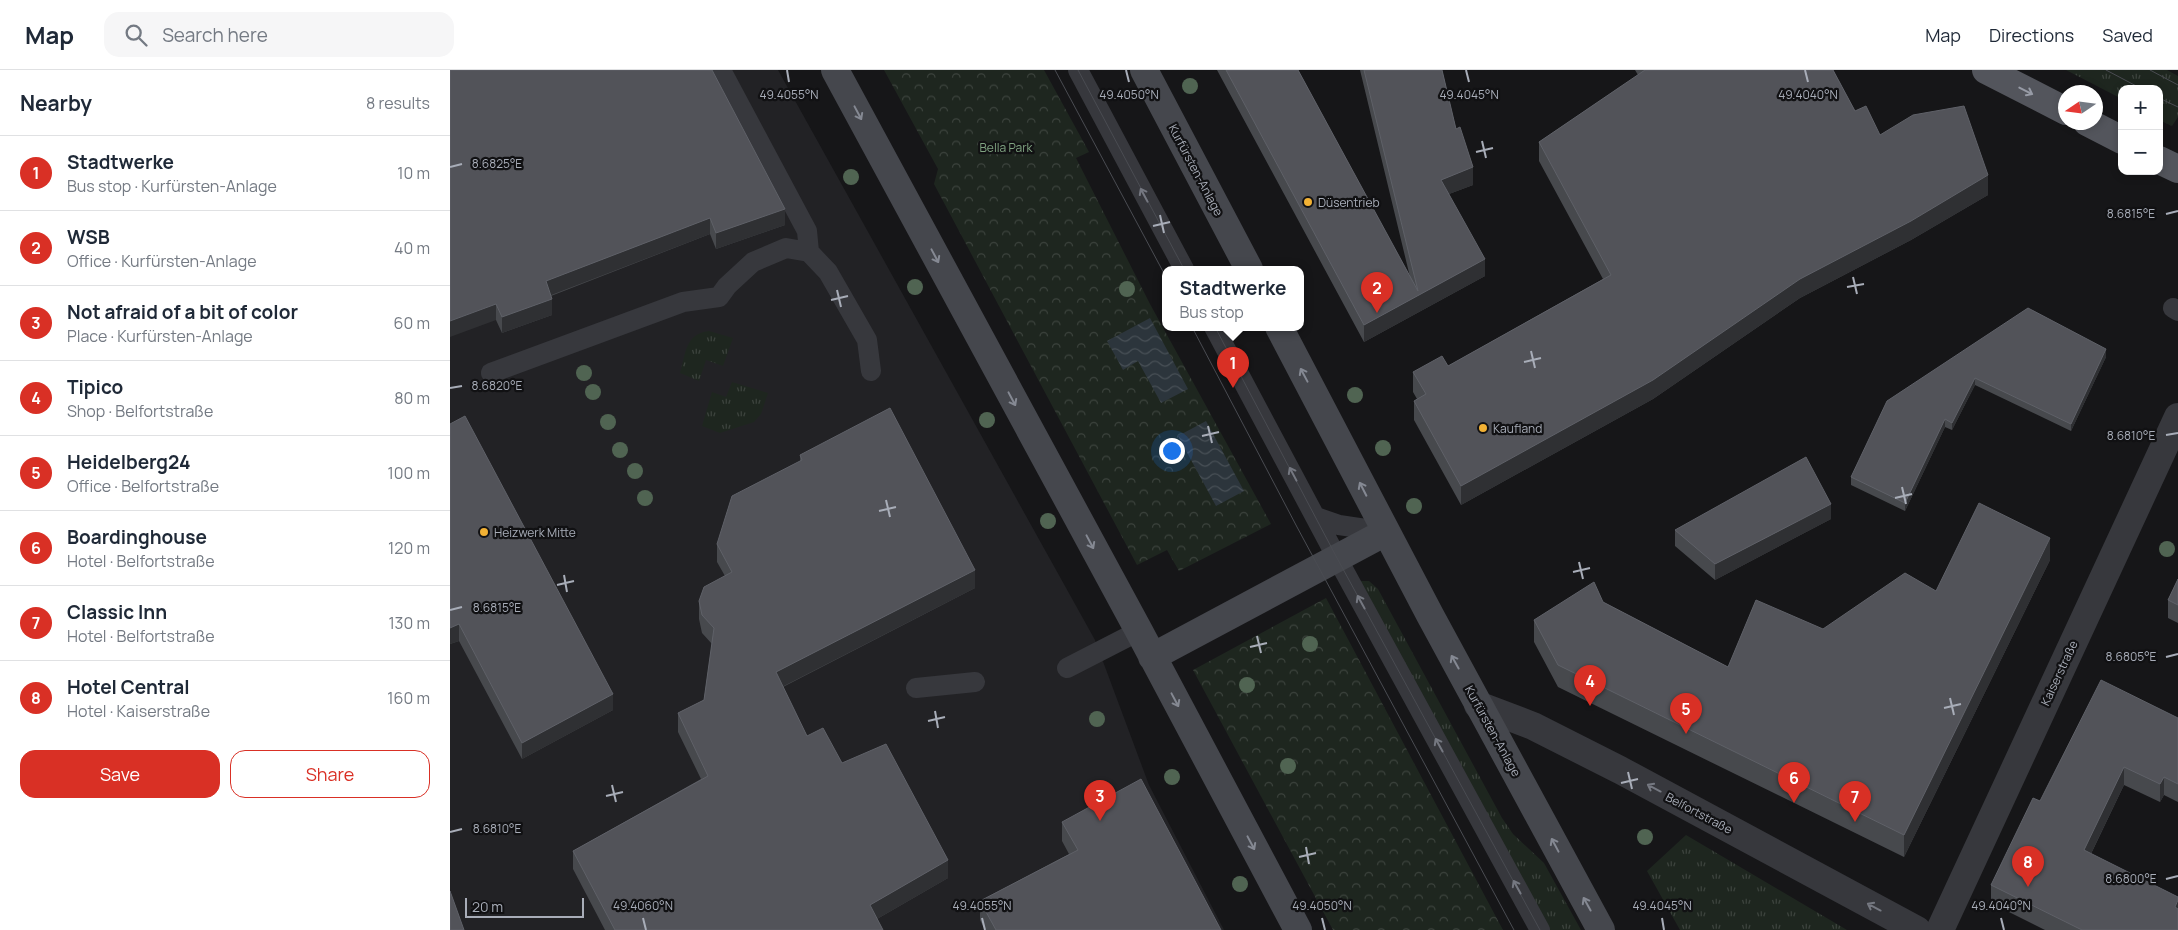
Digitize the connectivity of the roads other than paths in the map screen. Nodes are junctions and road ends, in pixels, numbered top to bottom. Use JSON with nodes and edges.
{"nodes":[{"id":1,"x":721,"y":70,"type":"edge"},
{"id":2,"x":835,"y":70,"type":"edge"},
{"id":3,"x":1078,"y":70,"type":"edge"},
{"id":4,"x":1144,"y":70,"type":"edge"},
{"id":5,"x":1986,"y":70,"type":"edge"},
{"id":6,"x":2058,"y":107,"type":"edge"},
{"id":7,"x":2103,"y":130,"type":"edge"},
{"id":8,"x":2118,"y":138,"type":"edge"},
{"id":9,"x":2163,"y":162,"type":"edge"},
{"id":10,"x":2178,"y":169,"type":"edge"},
{"id":11,"x":809,"y":252,"type":"junction"},
{"id":12,"x":1182,"y":266,"type":"edge"},
{"id":13,"x":1247,"y":266,"type":"edge"},
{"id":14,"x":1216,"y":331,"type":"edge"},
{"id":15,"x":1281,"y":331,"type":"edge"},
{"id":16,"x":871,"y":371,"type":"dead end"},
{"id":17,"x":491,"y":373,"type":"dead end"},
{"id":18,"x":2178,"y":417,"type":"edge"},
{"id":19,"x":1316,"y":517,"type":"junction"},
{"id":20,"x":1386,"y":532,"type":"junction"},
{"id":21,"x":1337,"y":558,"type":"junction"},
{"id":22,"x":1139,"y":631,"type":"junction"},
{"id":23,"x":1152,"y":657,"type":"junction"},
{"id":24,"x":1067,"y":668,"type":"dead end"},
{"id":25,"x":975,"y":682,"type":"dead end"},
{"id":26,"x":916,"y":688,"type":"dead end"},
{"id":27,"x":1478,"y":705,"type":"junction"},
{"id":28,"x":1298,"y":930,"type":"edge"},
{"id":29,"x":1540,"y":930,"type":"edge"},
{"id":30,"x":1601,"y":930,"type":"edge"},
{"id":31,"x":1916,"y":930,"type":"edge"},
{"id":32,"x":1940,"y":930,"type":"edge"}],
"edges":[{"from":1,"to":11,"type":"lane"},
{"from":2,"to":22,"type":"main road","one_way":true},
{"from":12,"to":3,"type":"lane","one_way":true},
{"from":4,"to":13,"type":"main road","name":"Kurfürsten-Anlage"},
{"from":5,"to":6,"type":"main road","one_way":true},
{"from":7,"to":8,"type":"main road"},
{"from":9,"to":10,"type":"main road"},
{"from":11,"to":16,"type":"lane"},
{"from":11,"to":17,"type":"lane"},
{"from":19,"to":14,"type":"lane","one_way":true},
{"from":20,"to":15,"type":"main road","name":"Kurfürsten-Anlage","one_way":true},
{"from":18,"to":32,"type":"street","name":"Kaiserstraße"},
{"from":19,"to":20,"type":"lane"},
{"from":19,"to":21,"type":"lane"},
{"from":20,"to":21,"type":"main road"},
{"from":27,"to":20,"type":"main road","name":"Kurfürsten-Anlage","one_way":true},
{"from":21,"to":23,"type":"main road"},
{"from":29,"to":21,"type":"lane","one_way":true},
{"from":22,"to":23,"type":"main road"},
{"from":22,"to":24,"type":"lane"},
{"from":23,"to":28,"type":"main road","one_way":true},
{"from":25,"to":26,"type":"lane"},
{"from":30,"to":27,"type":"main road","name":"Kurfürsten-Anlage","one_way":true},
{"from":31,"to":27,"type":"street","name":"Belfortstraße","one_way":true}]}
